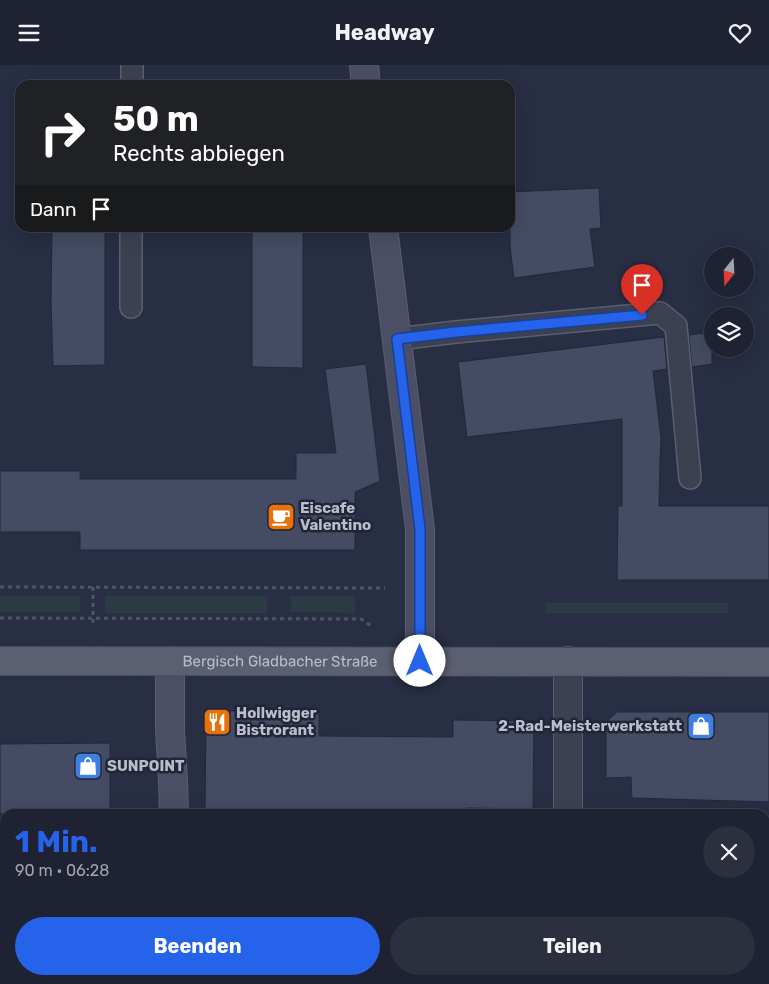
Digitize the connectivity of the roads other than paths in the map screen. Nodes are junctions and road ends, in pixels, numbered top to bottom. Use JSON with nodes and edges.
{"nodes":[{"id":1,"x":132,"y":65,"type":"edge"},
{"id":2,"x":364,"y":65,"type":"edge"},
{"id":3,"x":132,"y":80,"type":"edge"},
{"id":4,"x":366,"y":80,"type":"edge"},
{"id":5,"x":132,"y":232,"type":"edge"},
{"id":6,"x":384,"y":232,"type":"edge"},
{"id":7,"x":132,"y":307,"type":"dead end"},
{"id":8,"x":397,"y":339,"type":"junction"},
{"id":9,"x":690,"y":478,"type":"dead end"},
{"id":10,"x":0,"y":661,"type":"edge"},
{"id":11,"x":170,"y":661,"type":"junction"},
{"id":12,"x":420,"y":661,"type":"junction"},
{"id":13,"x":568,"y":661,"type":"junction"},
{"id":14,"x":769,"y":661,"type":"edge"},
{"id":15,"x":174,"y":809,"type":"edge"},
{"id":16,"x":568,"y":809,"type":"edge"}],
"edges":[{"from":1,"to":3,"type":"lane"},
{"from":2,"to":4,"type":"street"},
{"from":5,"to":7,"type":"lane"},
{"from":6,"to":8,"type":"street"},
{"from":8,"to":9,"type":"lane"},
{"from":8,"to":12,"type":"street"},
{"from":10,"to":11,"type":"main road","name":"Bergisch Gladbacher Straße"},
{"from":11,"to":12,"type":"main road","name":"Bergisch Gladbacher Straße"},
{"from":11,"to":15,"type":"street"},
{"from":12,"to":13,"type":"main road","name":"Bergisch Gladbacher Straße"},
{"from":13,"to":14,"type":"main road","name":"Bergisch Gladbacher Straße"},
{"from":13,"to":16,"type":"street"}]}
